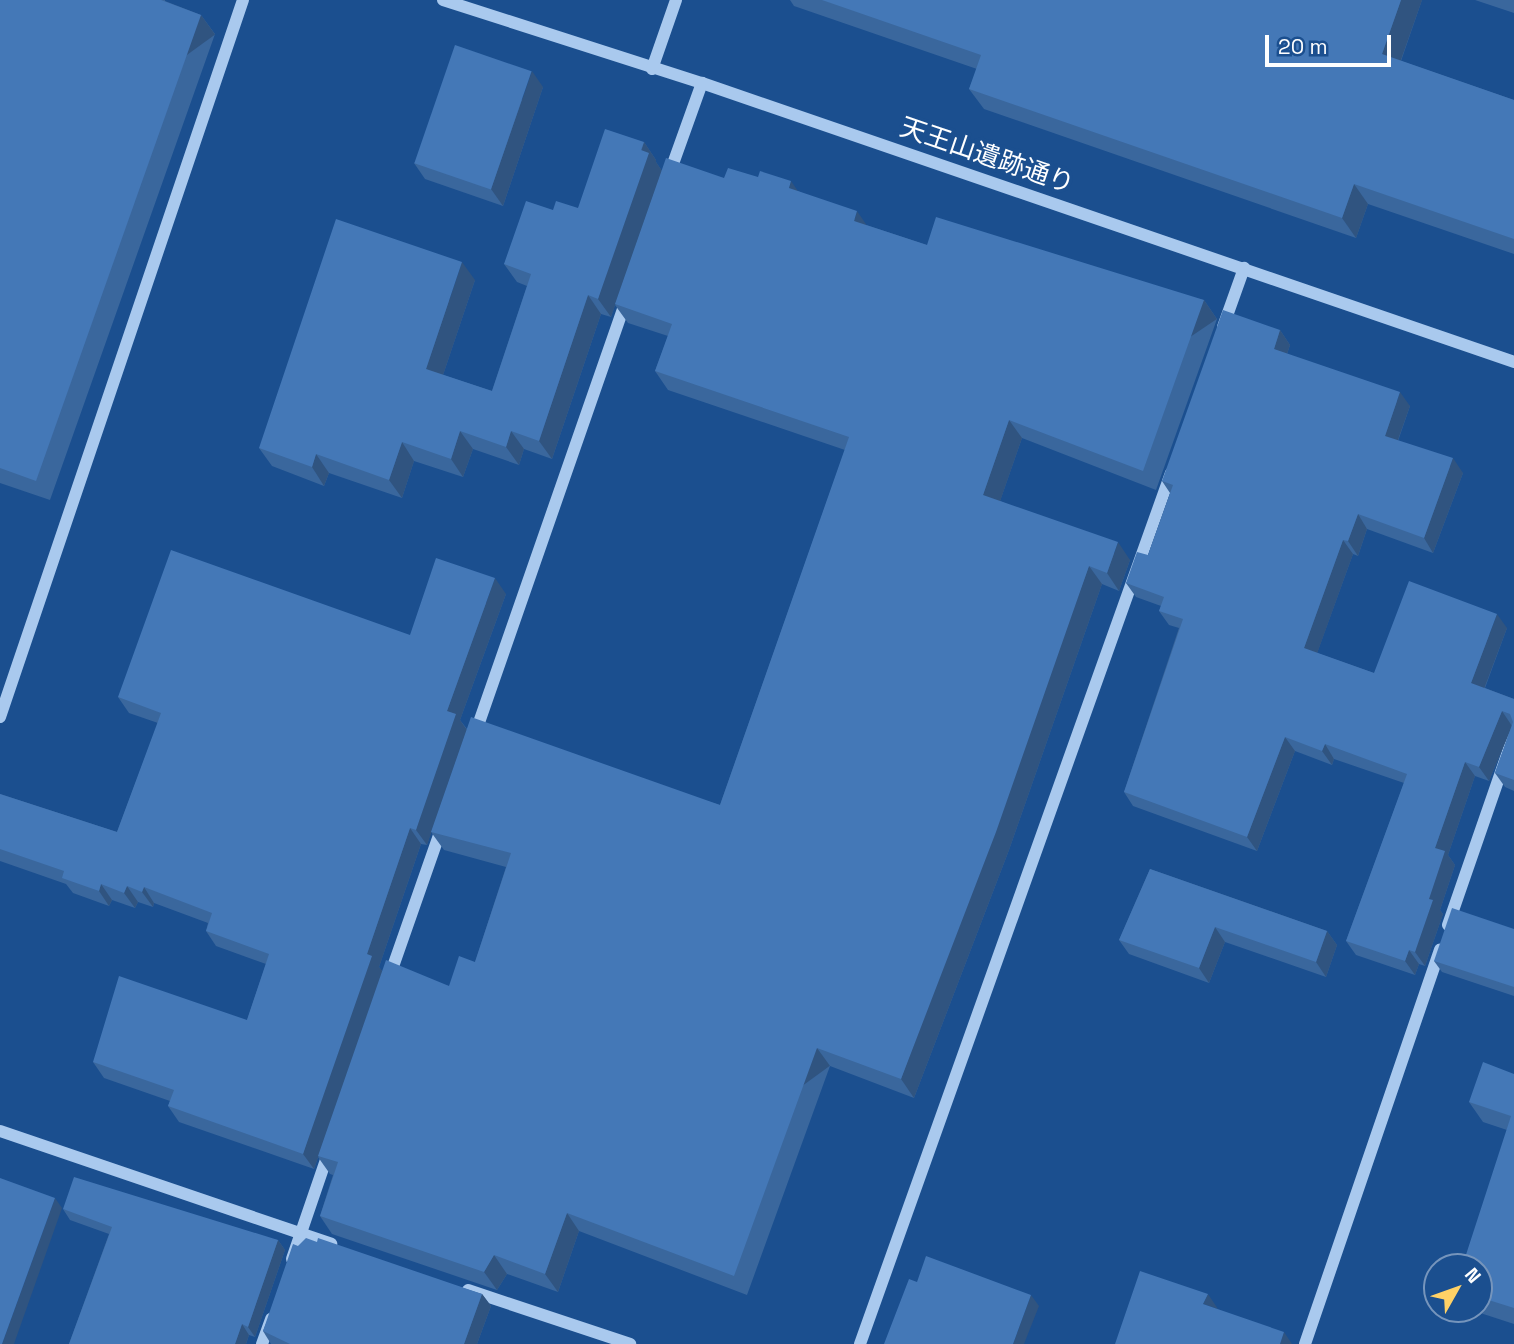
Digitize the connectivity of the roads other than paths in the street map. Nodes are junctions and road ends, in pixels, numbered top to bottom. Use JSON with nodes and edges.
{"nodes":[{"id":1,"x":243,"y":0,"type":"edge"},
{"id":2,"x":443,"y":0,"type":"edge"},
{"id":3,"x":676,"y":0,"type":"edge"},
{"id":4,"x":652,"y":69,"type":"junction"},
{"id":5,"x":702,"y":83,"type":"junction"},
{"id":6,"x":665,"y":188,"type":"edge"},
{"id":7,"x":1244,"y":268,"type":"junction"},
{"id":8,"x":633,"y":279,"type":"edge"},
{"id":9,"x":1216,"y":347,"type":"edge"},
{"id":10,"x":1514,"y":362,"type":"edge"},
{"id":11,"x":1174,"y":465,"type":"edge"},
{"id":12,"x":0,"y":717,"type":"edge"},
{"id":13,"x":1514,"y":734,"type":"edge"},
{"id":14,"x":469,"y":750,"type":"edge"},
{"id":15,"x":446,"y":815,"type":"edge"},
{"id":16,"x":382,"y":999,"type":"edge"},
{"id":17,"x":0,"y":1131,"type":"edge"},
{"id":18,"x":332,"y":1142,"type":"edge"},
{"id":19,"x":300,"y":1234,"type":"junction"},
{"id":20,"x":340,"y":1247,"type":"edge"},
{"id":21,"x":288,"y":1271,"type":"edge"},
{"id":22,"x":458,"y":1287,"type":"edge"},
{"id":23,"x":275,"y":1307,"type":"edge"},
{"id":24,"x":262,"y":1344,"type":"edge"},
{"id":25,"x":630,"y":1344,"type":"edge"},
{"id":26,"x":860,"y":1344,"type":"edge"},
{"id":27,"x":1305,"y":1344,"type":"edge"}],
"edges":[{"from":1,"to":12,"type":"street"},
{"from":2,"to":4,"type":"street","name":"天王山遺跡通り"},
{"from":3,"to":4,"type":"street"},
{"from":4,"to":5,"type":"street","name":"天王山遺跡通り"},
{"from":5,"to":6,"type":"street"},
{"from":5,"to":7,"type":"street","name":"天王山遺跡通り"},
{"from":7,"to":9,"type":"street"},
{"from":7,"to":10,"type":"street","name":"天王山遺跡通り"},
{"from":8,"to":14,"type":"street"},
{"from":11,"to":26,"type":"street"},
{"from":13,"to":27,"type":"street"},
{"from":15,"to":16,"type":"street"},
{"from":17,"to":19,"type":"street"},
{"from":18,"to":19,"type":"street"},
{"from":19,"to":20,"type":"street"},
{"from":19,"to":21,"type":"street"},
{"from":22,"to":25,"type":"street"},
{"from":23,"to":24,"type":"street"}]}
